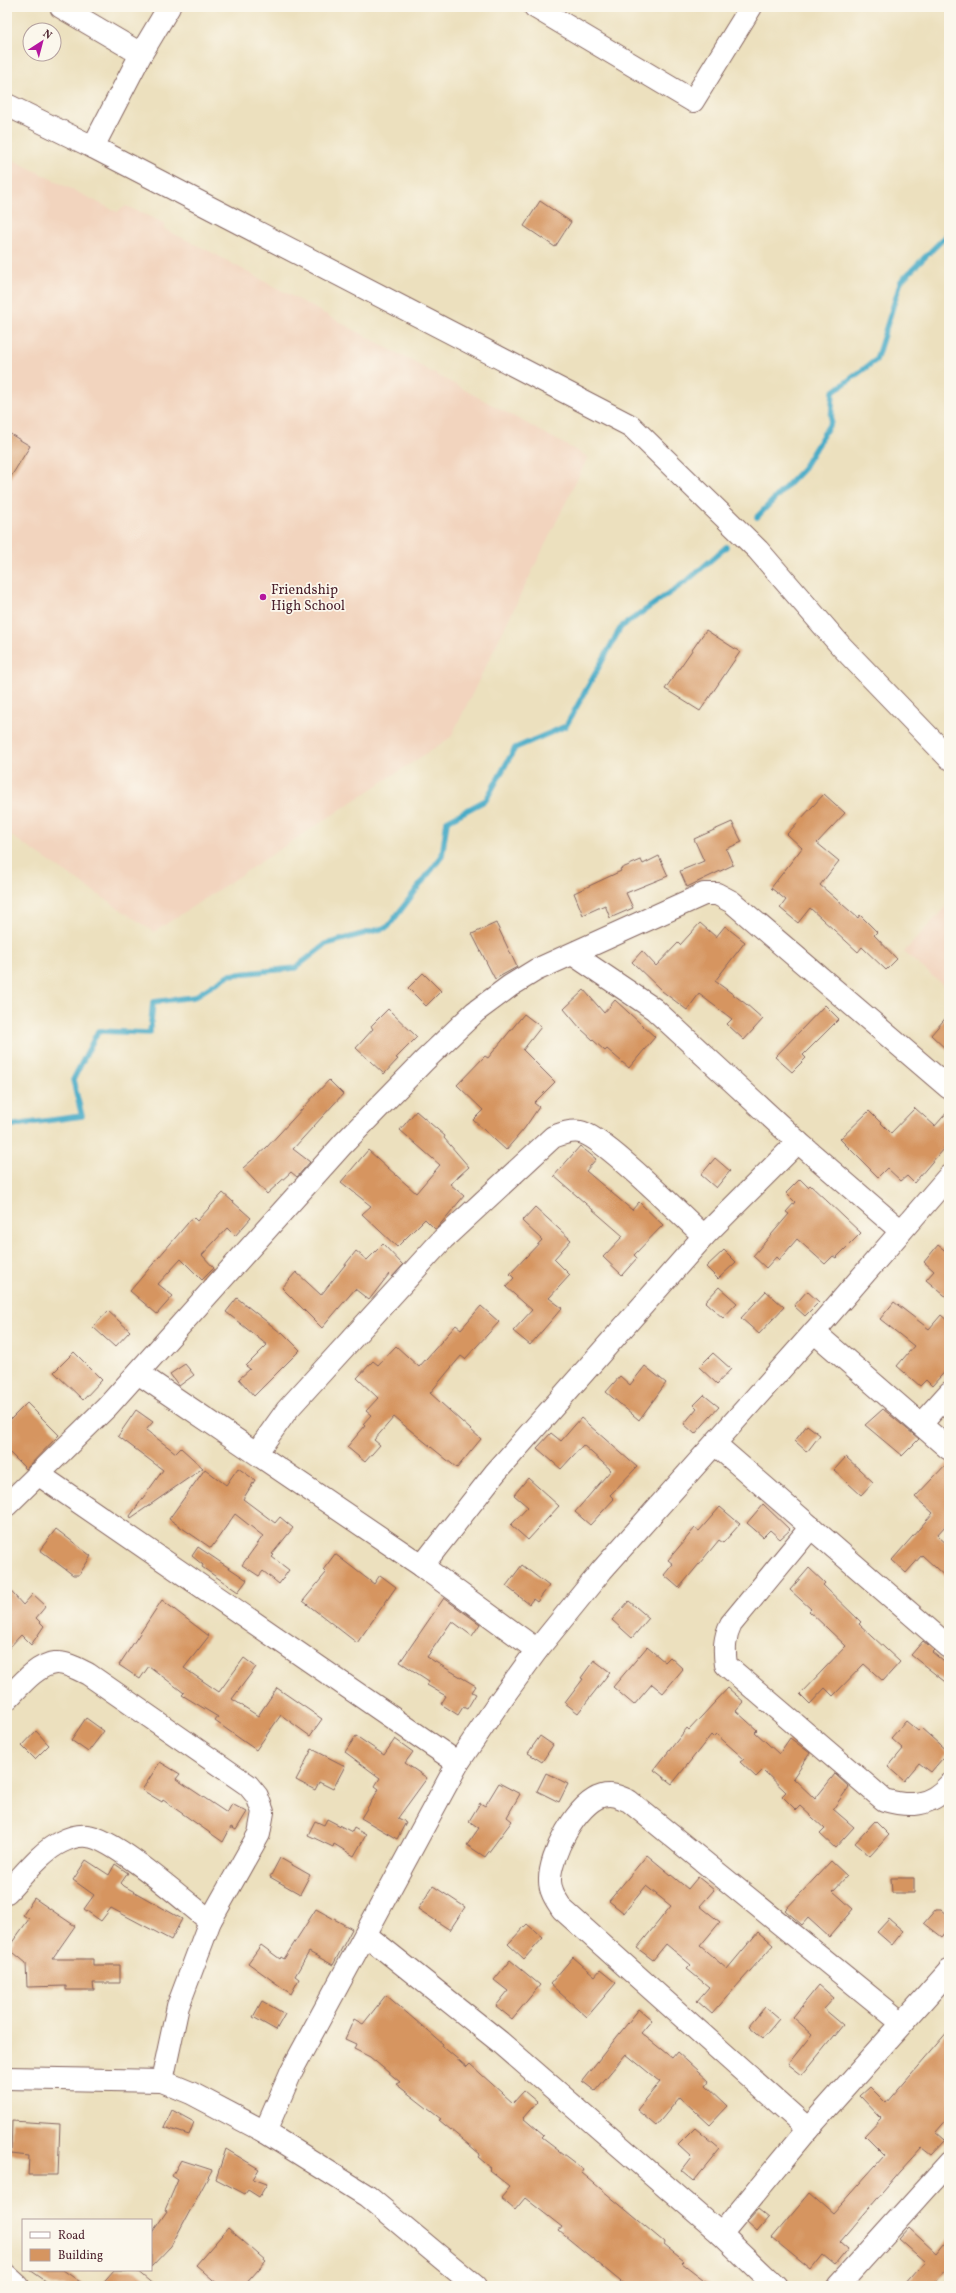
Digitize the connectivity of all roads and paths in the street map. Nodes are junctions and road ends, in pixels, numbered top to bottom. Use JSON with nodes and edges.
{"nodes":[{"id":1,"x":61,"y":7,"type":"edge"},
{"id":2,"x":169,"y":7,"type":"edge"},
{"id":3,"x":535,"y":7,"type":"edge"},
{"id":4,"x":751,"y":7,"type":"edge"},
{"id":5,"x":141,"y":54,"type":"junction"},
{"id":6,"x":7,"y":105,"type":"edge"},
{"id":7,"x":93,"y":147,"type":"junction"},
{"id":8,"x":949,"y":758,"type":"edge"},
{"id":9,"x":574,"y":955,"type":"junction"},
{"id":10,"x":949,"y":1088,"type":"edge"},
{"id":11,"x":798,"y":1142,"type":"junction"},
{"id":12,"x":949,"y":1176,"type":"edge"},
{"id":13,"x":901,"y":1231,"type":"junction"},
{"id":14,"x":704,"y":1236,"type":"junction"},
{"id":15,"x":814,"y":1332,"type":"junction"},
{"id":16,"x":138,"y":1373,"type":"junction"},
{"id":17,"x":949,"y":1393,"type":"edge"},
{"id":18,"x":921,"y":1424,"type":"junction"},
{"id":19,"x":715,"y":1444,"type":"junction"},
{"id":20,"x":949,"y":1449,"type":"edge"},
{"id":21,"x":257,"y":1452,"type":"junction"},
{"id":22,"x":38,"y":1474,"type":"junction"},
{"id":23,"x":7,"y":1505,"type":"edge"},
{"id":24,"x":811,"y":1527,"type":"junction"},
{"id":25,"x":422,"y":1566,"type":"junction"},
{"id":26,"x":949,"y":1647,"type":"edge"},
{"id":27,"x":537,"y":1650,"type":"junction"},
{"id":28,"x":7,"y":1699,"type":"edge"},
{"id":29,"x":458,"y":1763,"type":"junction"},
{"id":30,"x":949,"y":1785,"type":"edge"},
{"id":31,"x":7,"y":1892,"type":"edge"},
{"id":32,"x":210,"y":1921,"type":"junction"},
{"id":33,"x":366,"y":1935,"type":"junction"},
{"id":34,"x":949,"y":1971,"type":"edge"},
{"id":35,"x":902,"y":2023,"type":"junction"},
{"id":36,"x":7,"y":2078,"type":"edge"},
{"id":37,"x":162,"y":2081,"type":"junction"},
{"id":38,"x":808,"y":2129,"type":"junction"},
{"id":39,"x":265,"y":2132,"type":"junction"},
{"id":40,"x":949,"y":2163,"type":"edge"},
{"id":41,"x":721,"y":2234,"type":"junction"},
{"id":42,"x":7,"y":2276,"type":"edge"},
{"id":43,"x":18,"y":2286,"type":"edge"},
{"id":44,"x":475,"y":2286,"type":"edge"},
{"id":45,"x":775,"y":2286,"type":"edge"},
{"id":46,"x":838,"y":2286,"type":"edge"}],
"edges":[{"from":1,"to":5,"type":"street"},
{"from":2,"to":5,"type":"street"},
{"from":3,"to":4,"type":"street"},
{"from":5,"to":7,"type":"street"},
{"from":6,"to":7,"type":"street"},
{"from":7,"to":8,"type":"street"},
{"from":9,"to":10,"type":"street"},
{"from":9,"to":11,"type":"street"},
{"from":9,"to":16,"type":"street"},
{"from":11,"to":13,"type":"street"},
{"from":11,"to":14,"type":"street"},
{"from":12,"to":13,"type":"street"},
{"from":13,"to":15,"type":"street"},
{"from":14,"to":21,"type":"street"},
{"from":14,"to":25,"type":"street"},
{"from":15,"to":18,"type":"street"},
{"from":15,"to":19,"type":"street"},
{"from":16,"to":21,"type":"street"},
{"from":16,"to":22,"type":"street"},
{"from":17,"to":18,"type":"street"},
{"from":18,"to":20,"type":"street"},
{"from":19,"to":24,"type":"street"},
{"from":19,"to":27,"type":"street"},
{"from":21,"to":25,"type":"street"},
{"from":22,"to":23,"type":"street"},
{"from":22,"to":29,"type":"street"},
{"from":24,"to":26,"type":"street"},
{"from":24,"to":30,"type":"street"},
{"from":25,"to":27,"type":"street"},
{"from":27,"to":29,"type":"street"},
{"from":28,"to":32,"type":"street"},
{"from":29,"to":33,"type":"street"},
{"from":31,"to":32,"type":"street"},
{"from":32,"to":37,"type":"street"},
{"from":33,"to":39,"type":"street"},
{"from":33,"to":41,"type":"street"},
{"from":34,"to":35,"type":"street"},
{"from":35,"to":38,"type":"street"},
{"from":35,"to":38,"type":"street"},
{"from":36,"to":37,"type":"street"},
{"from":37,"to":39,"type":"street"},
{"from":38,"to":41,"type":"street"},
{"from":39,"to":44,"type":"street"},
{"from":40,"to":46,"type":"street"},
{"from":41,"to":45,"type":"street"},
{"from":42,"to":43,"type":"street"}]}
